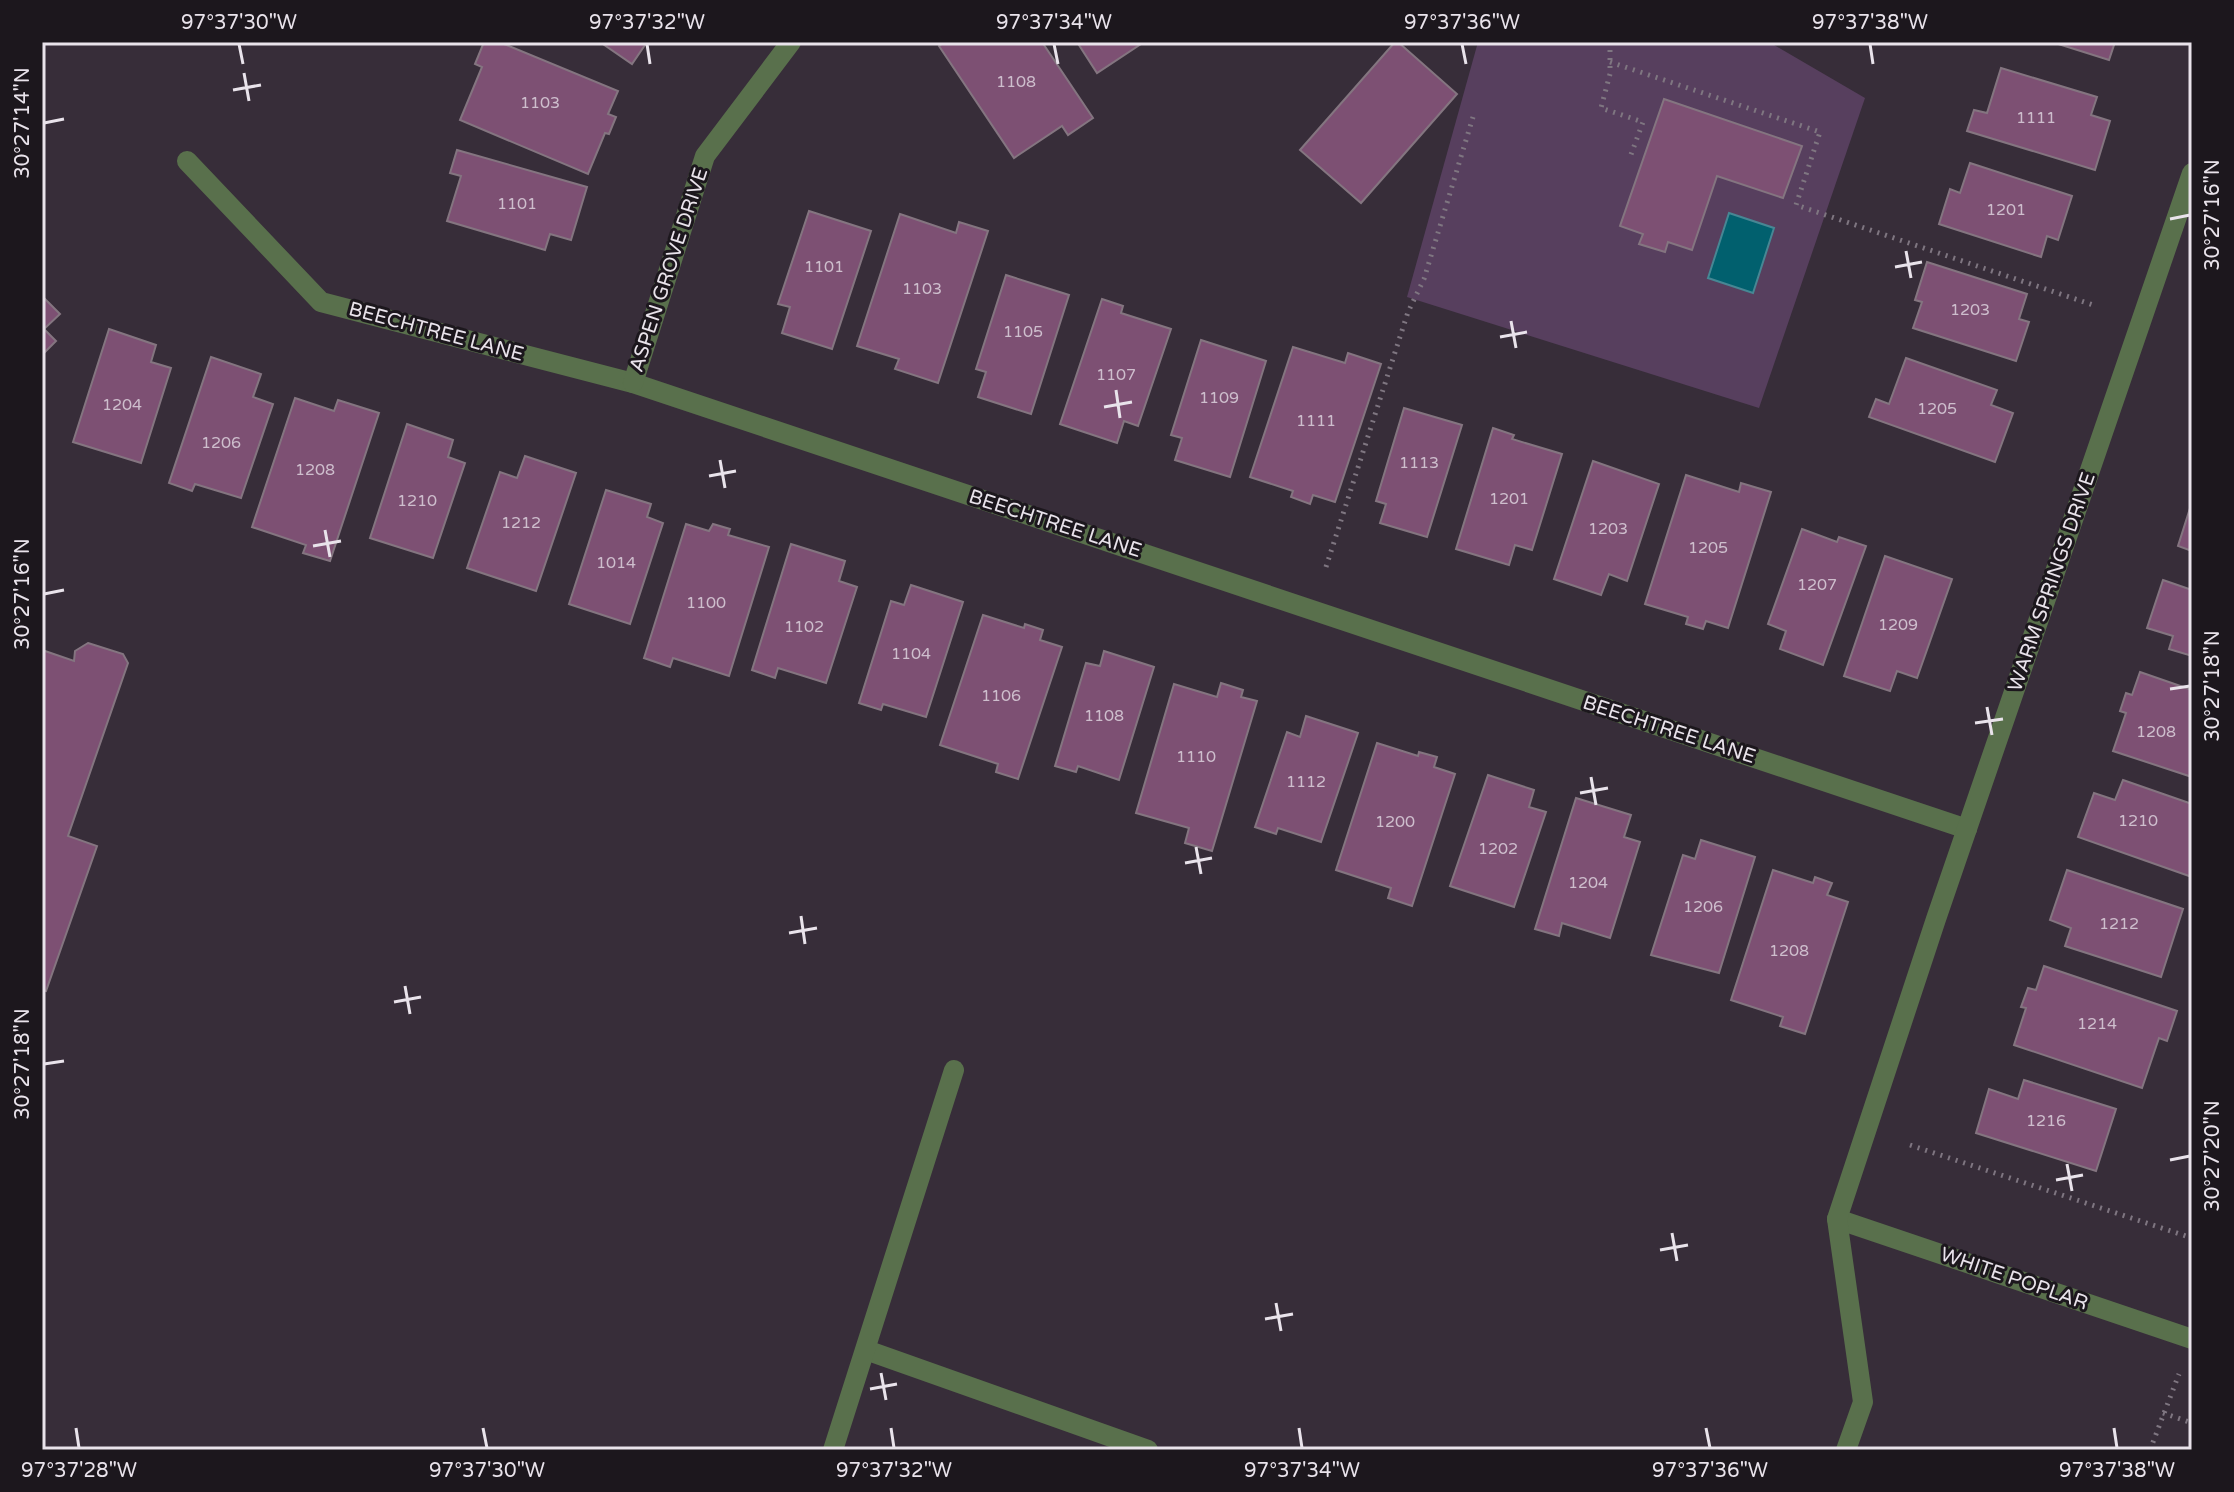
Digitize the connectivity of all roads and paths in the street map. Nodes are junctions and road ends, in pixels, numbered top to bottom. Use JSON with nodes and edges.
{"nodes":[{"id":1,"x":791,"y":42,"type":"edge"},
{"id":2,"x":1610,"y":42,"type":"edge"},
{"id":3,"x":1610,"y":62,"type":"junction"},
{"id":4,"x":1473,"y":117,"type":"dead end"},
{"id":5,"x":1629,"y":160,"type":"dead end"},
{"id":6,"x":187,"y":161,"type":"dead end"},
{"id":7,"x":2192,"y":173,"type":"edge"},
{"id":8,"x":2096,"y":306,"type":"dead end"},
{"id":9,"x":633,"y":383,"type":"junction"},
{"id":10,"x":1326,"y":567,"type":"dead end"},
{"id":11,"x":1967,"y":829,"type":"junction"},
{"id":12,"x":954,"y":1070,"type":"dead end"},
{"id":13,"x":1910,"y":1145,"type":"dead end"},
{"id":14,"x":1837,"y":1219,"type":"junction"},
{"id":15,"x":2192,"y":1238,"type":"edge"},
{"id":16,"x":2192,"y":1339,"type":"edge"},
{"id":17,"x":866,"y":1350,"type":"junction"},
{"id":18,"x":2180,"y":1371,"type":"dead end"},
{"id":19,"x":2163,"y":1413,"type":"junction"},
{"id":20,"x":2192,"y":1423,"type":"edge"},
{"id":21,"x":833,"y":1450,"type":"edge"},
{"id":22,"x":1148,"y":1450,"type":"edge"},
{"id":23,"x":1846,"y":1450,"type":"edge"},
{"id":24,"x":2150,"y":1450,"type":"edge"}],
"edges":[{"from":1,"to":9,"type":"street","name":"ASPEN GROVE DRIVE"},
{"from":2,"to":3,"type":"path"},
{"from":3,"to":5,"type":"path"},
{"from":3,"to":8,"type":"path"},
{"from":4,"to":10,"type":"path"},
{"from":6,"to":9,"type":"street","name":"BEECHTREE LANE"},
{"from":7,"to":11,"type":"street","name":"WARM SPRINGS DRIVE"},
{"from":9,"to":11,"type":"street","name":"BEECHTREE LANE"},
{"from":11,"to":14,"type":"street","name":"WARM SPRINGS DRIVE"},
{"from":12,"to":17,"type":"street"},
{"from":13,"to":15,"type":"path"},
{"from":14,"to":16,"type":"street","name":"WHITE POPLAR"},
{"from":14,"to":23,"type":"street"},
{"from":17,"to":21,"type":"street"},
{"from":17,"to":22,"type":"street"},
{"from":18,"to":19,"type":"path"},
{"from":19,"to":20,"type":"path"},
{"from":19,"to":24,"type":"path"}]}
